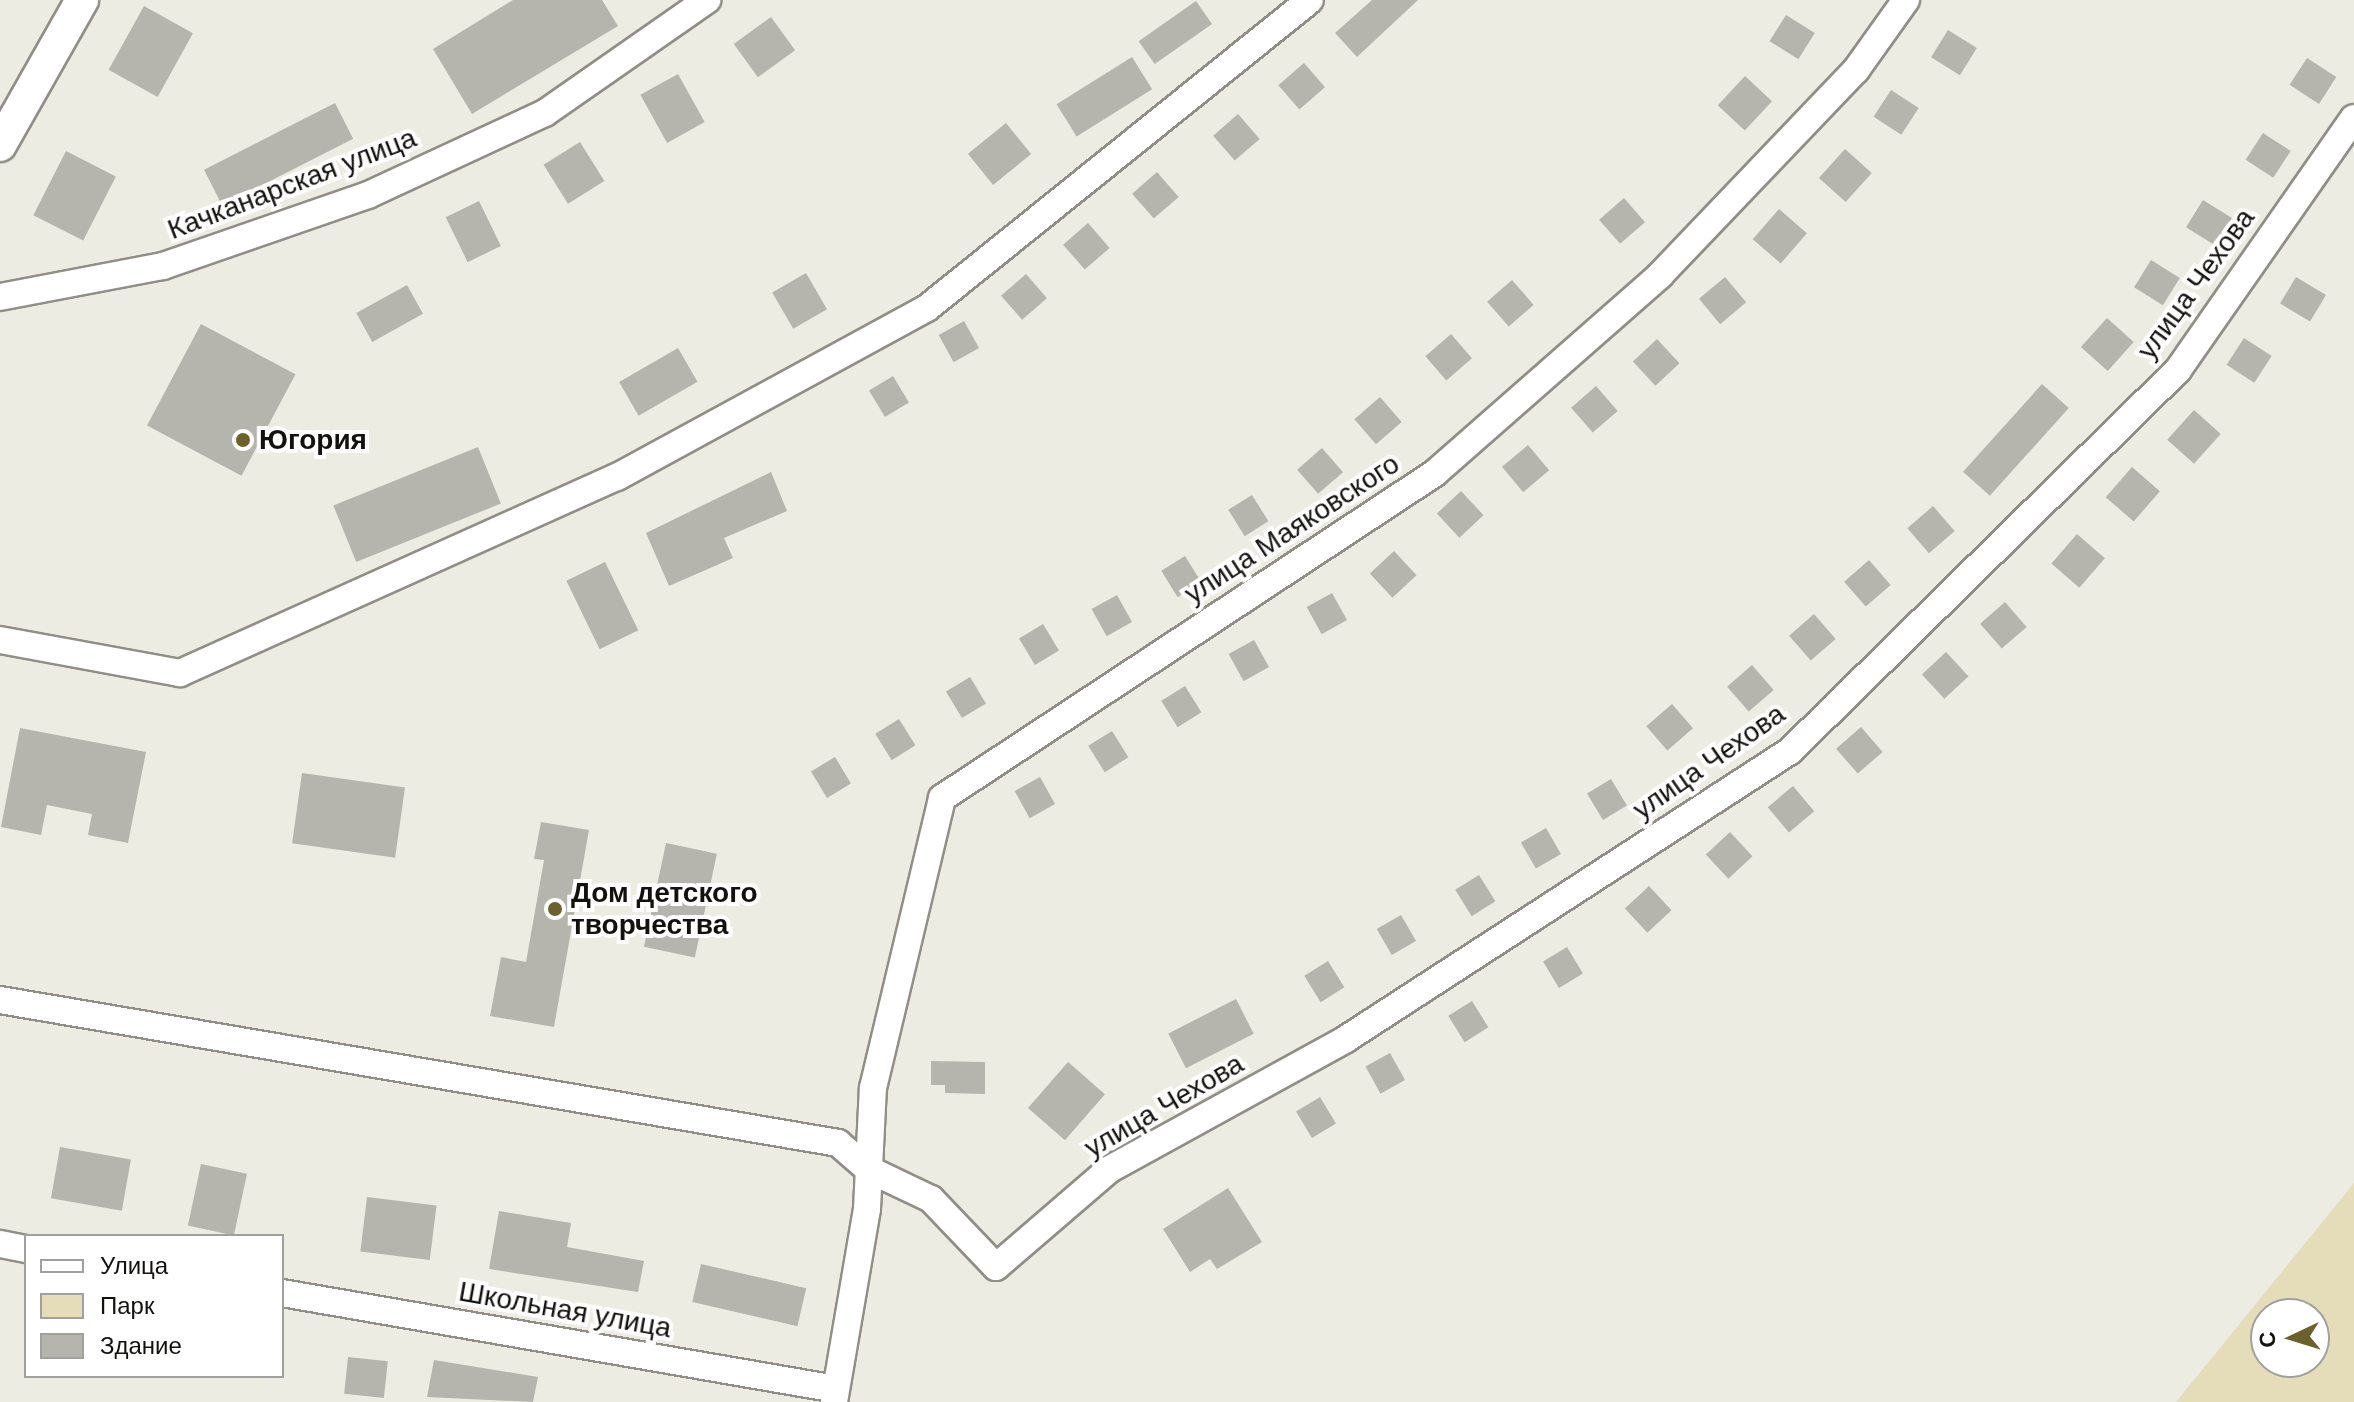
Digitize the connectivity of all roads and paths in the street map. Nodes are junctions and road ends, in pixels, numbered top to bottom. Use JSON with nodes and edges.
{"nodes":[{"id":1,"x":82,"y":0,"type":"edge"},
{"id":2,"x":707,"y":0,"type":"edge"},
{"id":3,"x":1310,"y":0,"type":"edge"},
{"id":4,"x":1906,"y":0,"type":"edge"},
{"id":5,"x":2354,"y":118,"type":"edge"},
{"id":6,"x":0,"y":145,"type":"edge"},
{"id":7,"x":0,"y":297,"type":"edge"},
{"id":8,"x":0,"y":640,"type":"edge"},
{"id":9,"x":0,"y":1000,"type":"edge"},
{"id":10,"x":868,"y":1169,"type":"junction"},
{"id":11,"x":0,"y":1244,"type":"edge"},
{"id":12,"x":24,"y":1249,"type":"edge"},
{"id":13,"x":284,"y":1293,"type":"edge"},
{"id":14,"x":835,"y":1396,"type":"edge"}],
"edges":[{"from":1,"to":6,"type":"street"},
{"from":2,"to":7,"type":"street","name":"Качканарская улица"},
{"from":3,"to":8,"type":"street"},
{"from":4,"to":10,"type":"street","name":"улица Маяковского"},
{"from":5,"to":10,"type":"street","name":"улица Чехова"},
{"from":9,"to":10,"type":"street"},
{"from":10,"to":14,"type":"street","name":"улица Маяковского"},
{"from":11,"to":12,"type":"street"},
{"from":13,"to":14,"type":"street","name":"Школьная улица"}]}
